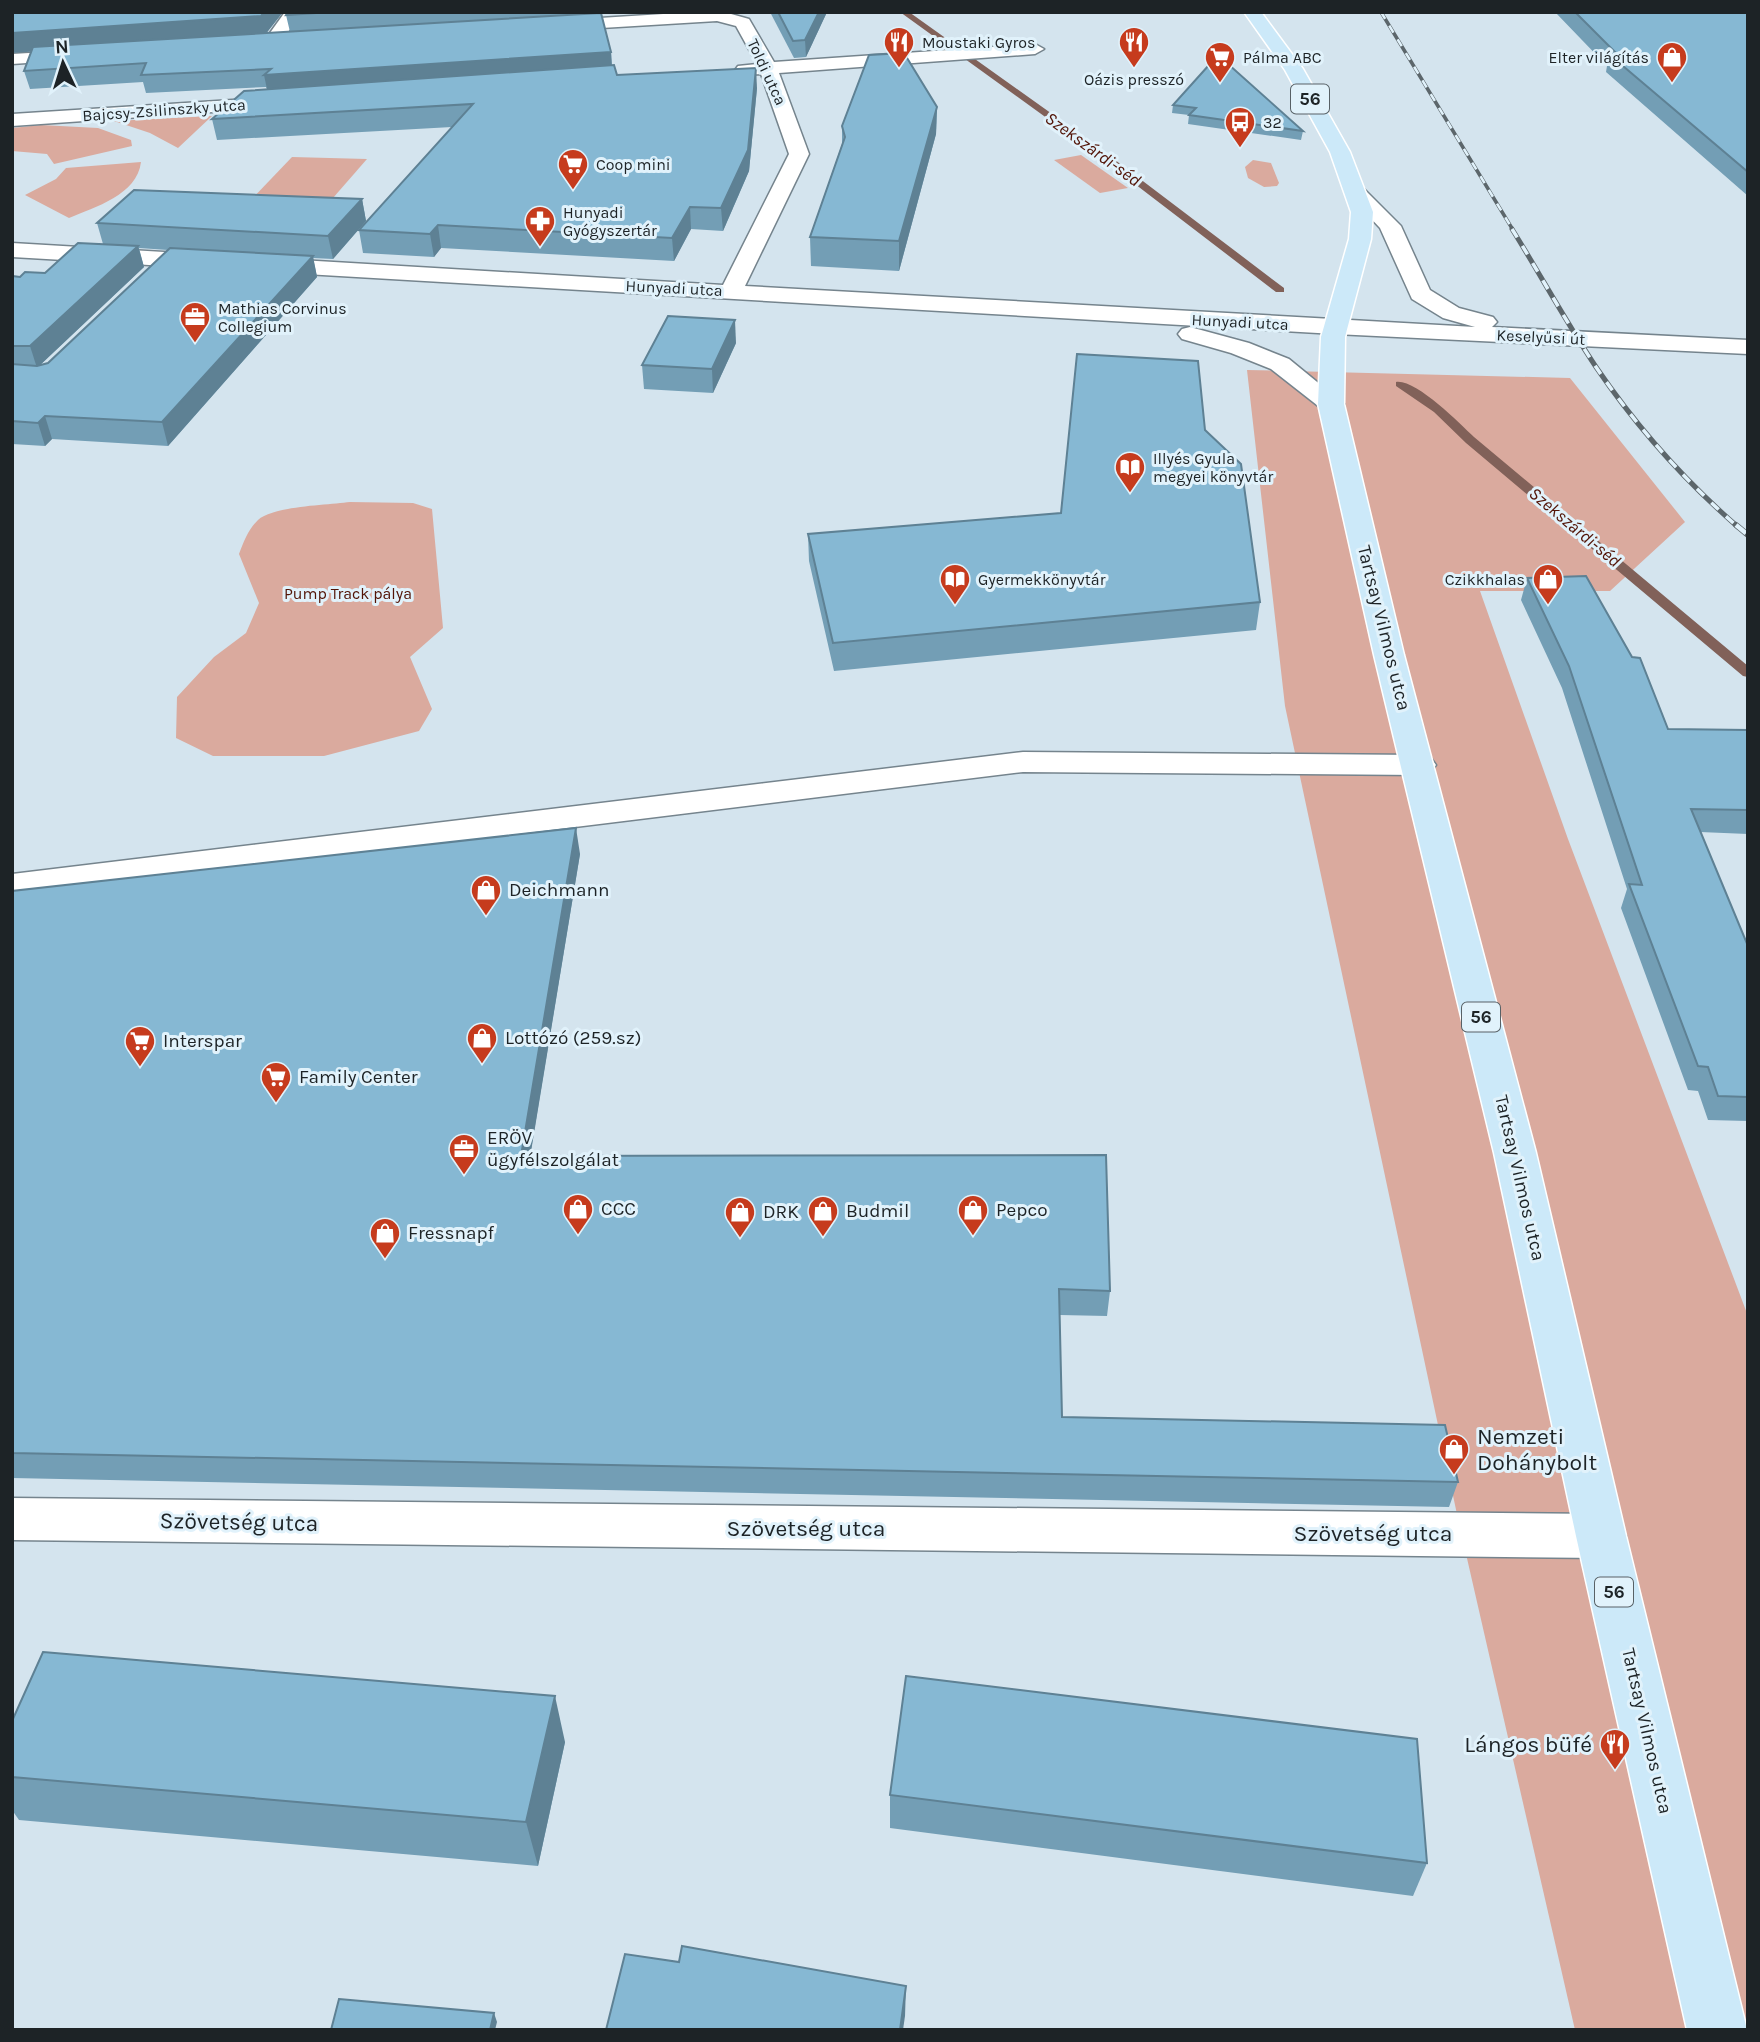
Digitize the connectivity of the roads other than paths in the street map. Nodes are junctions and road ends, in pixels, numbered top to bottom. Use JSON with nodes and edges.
{"nodes":[{"id":1,"x":294,"y":12,"type":"edge"},
{"id":2,"x":1252,"y":12,"type":"edge"},
{"id":3,"x":530,"y":28,"type":"edge"},
{"id":4,"x":292,"y":43,"type":"edge"},
{"id":5,"x":1035,"y":49,"type":"dead end"},
{"id":6,"x":94,"y":54,"type":"edge"},
{"id":7,"x":12,"y":59,"type":"edge"},
{"id":8,"x":768,"y":68,"type":"junction"},
{"id":9,"x":727,"y":71,"type":"edge"},
{"id":10,"x":300,"y":101,"type":"edge"},
{"id":11,"x":12,"y":120,"type":"edge"},
{"id":12,"x":1357,"y":192,"type":"junction"},
{"id":13,"x":12,"y":250,"type":"edge"},
{"id":14,"x":169,"y":259,"type":"junction"},
{"id":15,"x":151,"y":276,"type":"edge"},
{"id":16,"x":731,"y":292,"type":"junction"},
{"id":17,"x":1102,"y":314,"type":"junction"},
{"id":18,"x":1335,"y":327,"type":"junction"},
{"id":19,"x":1541,"y":337,"type":"junction"},
{"id":20,"x":1748,"y":347,"type":"edge"},
{"id":21,"x":1331,"y":404,"type":"junction"},
{"id":22,"x":1419,"y":765,"type":"junction"},
{"id":23,"x":12,"y":885,"type":"edge"},
{"id":24,"x":12,"y":1520,"type":"edge"},
{"id":25,"x":1601,"y":1536,"type":"junction"},
{"id":26,"x":1717,"y":2030,"type":"edge"}],
"edges":[{"from":1,"to":4,"type":"street"},
{"from":2,"to":12,"type":"main road","number":"56"},
{"from":3,"to":8,"type":"street","name":"Toldi utca"},
{"from":5,"to":8,"type":"street"},
{"from":6,"to":7,"type":"street"},
{"from":8,"to":9,"type":"street"},
{"from":8,"to":16,"type":"street","name":"Toldi utca"},
{"from":10,"to":11,"type":"street","name":"Bajcsy-Zsilinszky utca"},
{"from":12,"to":18,"type":"main road","number":"56"},
{"from":12,"to":19,"type":"street"},
{"from":13,"to":14,"type":"street","name":"Hunyadi utca"},
{"from":14,"to":15,"type":"street"},
{"from":14,"to":16,"type":"street","name":"Hunyadi utca"},
{"from":16,"to":17,"type":"street","name":"Hunyadi utca"},
{"from":17,"to":18,"type":"street","name":"Hunyadi utca"},
{"from":17,"to":21,"type":"street"},
{"from":18,"to":19,"type":"street","name":"Keselyűsi út"},
{"from":18,"to":21,"type":"main road","name":"Tartsay Vilmos utca","number":"56"},
{"from":19,"to":20,"type":"street","name":"Keselyűsi út"},
{"from":21,"to":22,"type":"main road","name":"Tartsay Vilmos utca","number":"56"},
{"from":22,"to":23,"type":"street"},
{"from":22,"to":25,"type":"main road","name":"Tartsay Vilmos utca","number":"56"},
{"from":24,"to":25,"type":"street","name":"Szövetség utca"},
{"from":25,"to":26,"type":"main road","name":"Tartsay Vilmos utca","number":"56"}]}
